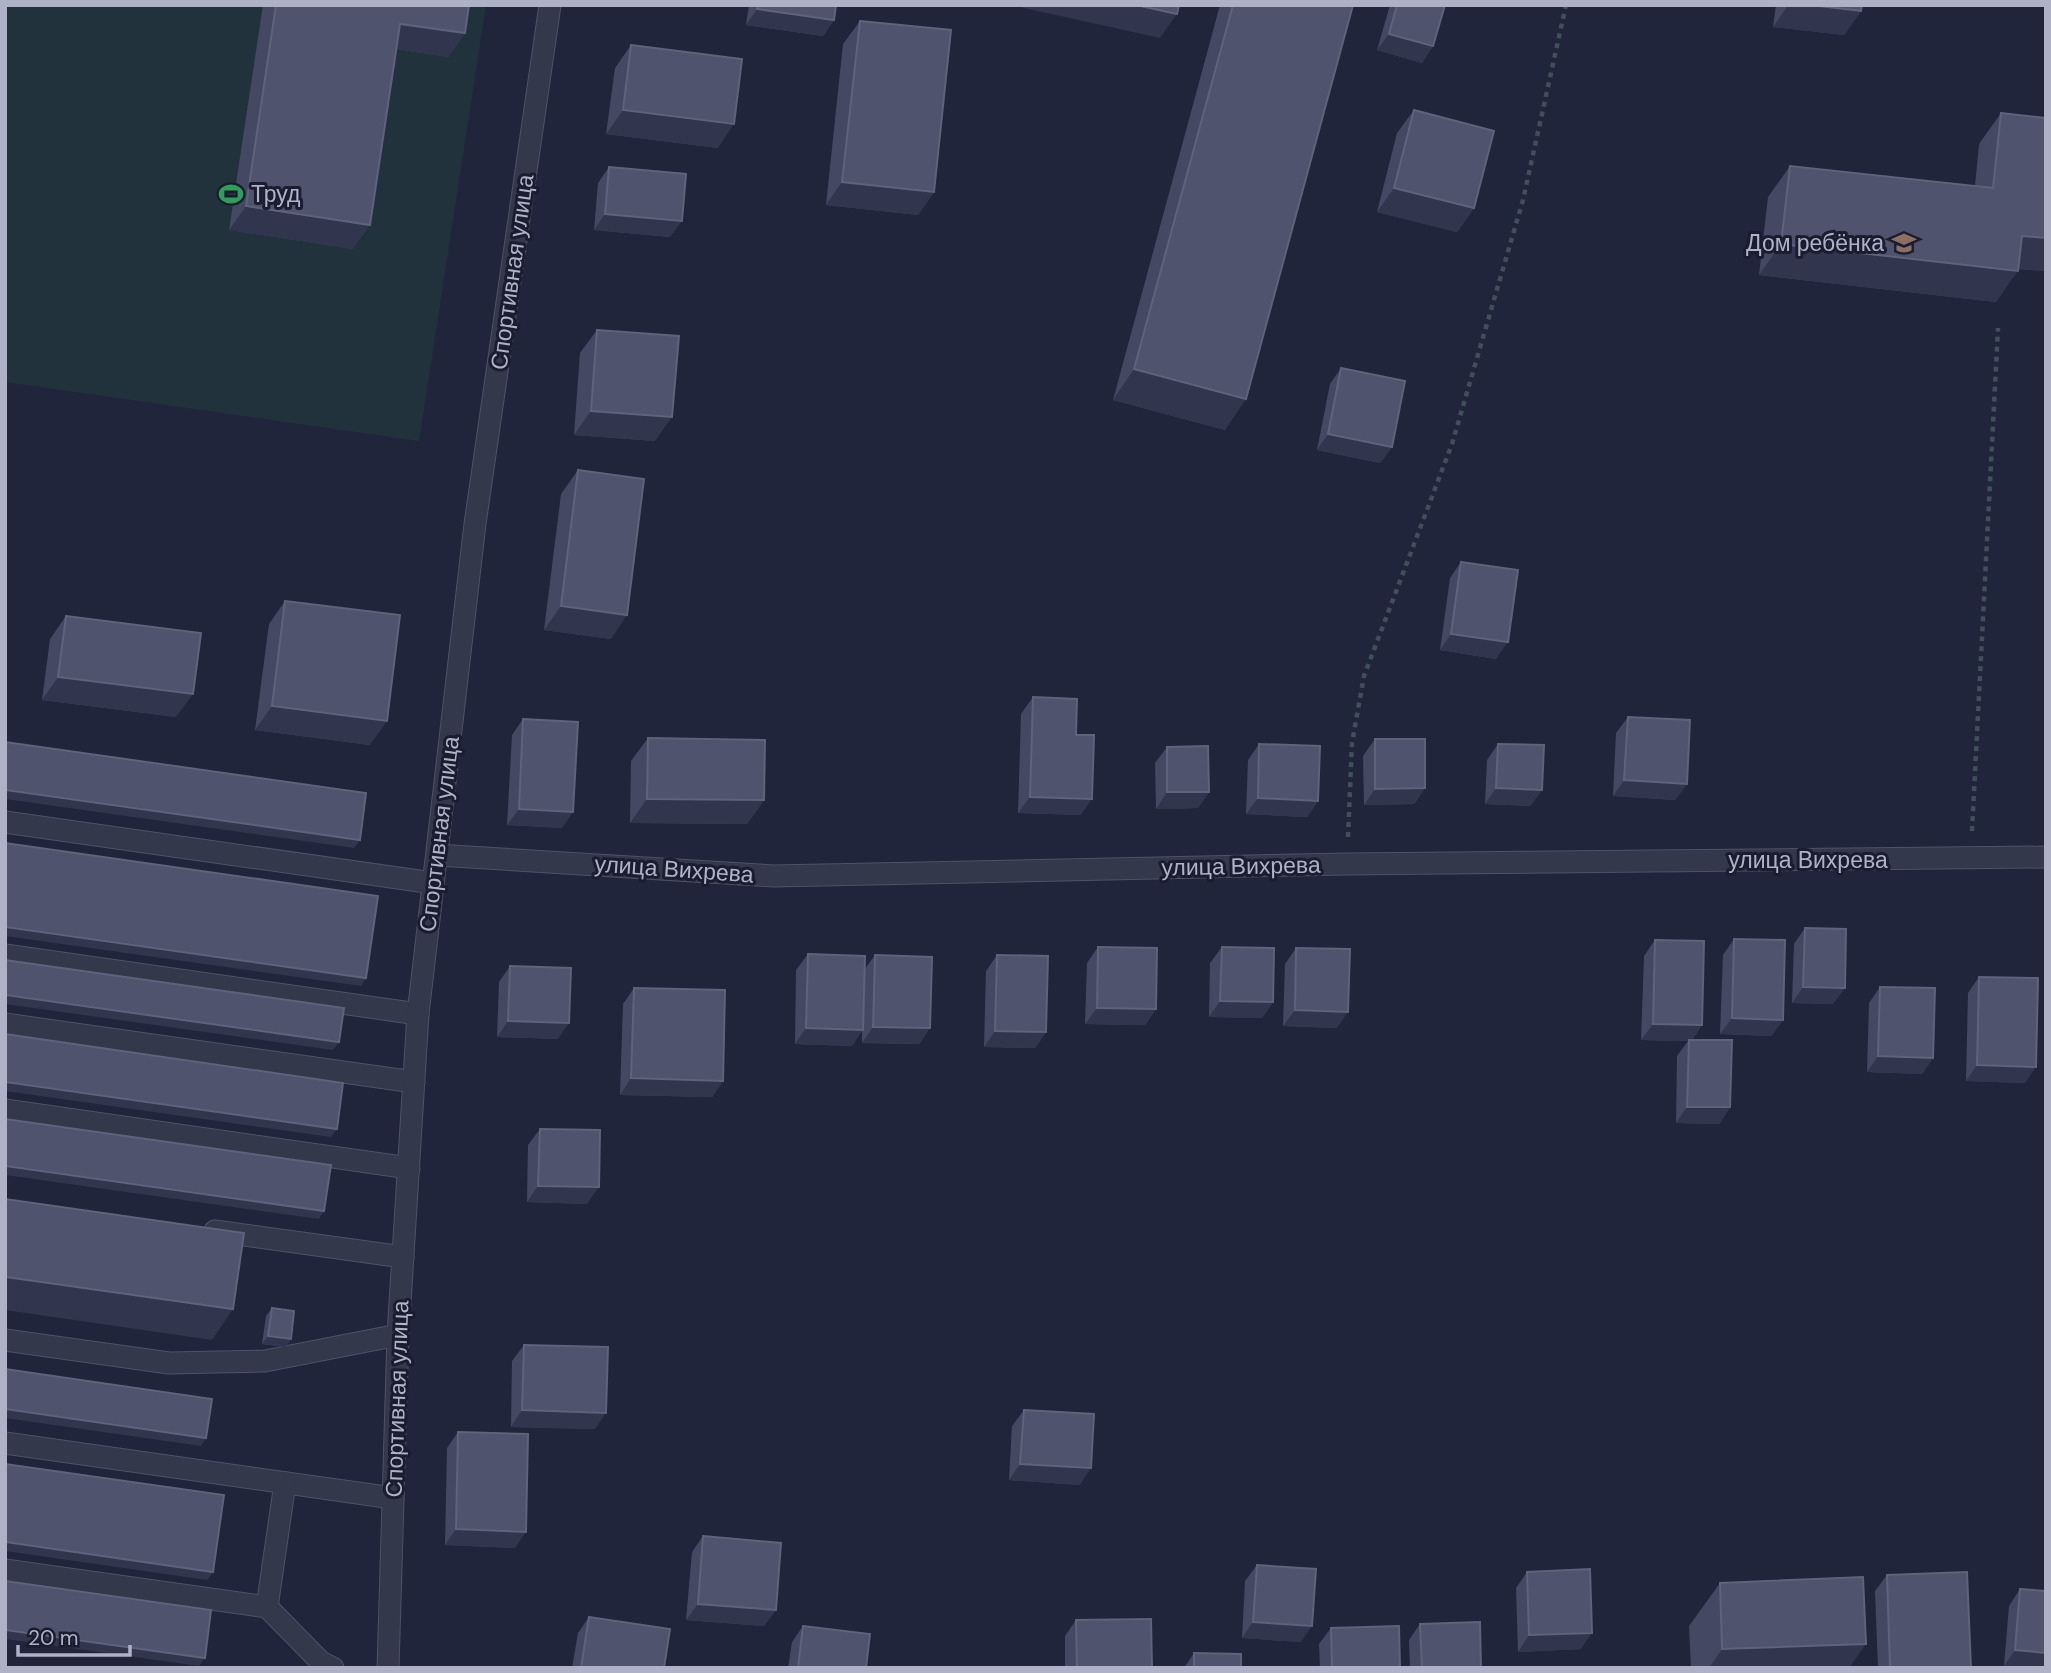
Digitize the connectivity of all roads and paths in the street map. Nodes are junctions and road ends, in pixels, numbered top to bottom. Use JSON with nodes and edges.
{"nodes":[{"id":1,"x":550,"y":5,"type":"edge"},
{"id":2,"x":1566,"y":5,"type":"edge"},
{"id":3,"x":1998,"y":328,"type":"dead end"},
{"id":4,"x":5,"y":822,"type":"edge"},
{"id":5,"x":437,"y":855,"type":"junction"},
{"id":6,"x":2046,"y":858,"type":"edge"},
{"id":7,"x":1971,"y":859,"type":"junction"},
{"id":8,"x":1347,"y":864,"type":"junction"},
{"id":9,"x":433,"y":883,"type":"junction"},
{"id":10,"x":5,"y":956,"type":"edge"},
{"id":11,"x":418,"y":1014,"type":"junction"},
{"id":12,"x":5,"y":1024,"type":"edge"},
{"id":13,"x":414,"y":1082,"type":"junction"},
{"id":14,"x":5,"y":1110,"type":"edge"},
{"id":15,"x":409,"y":1168,"type":"junction"},
{"id":16,"x":197,"y":1228,"type":"edge"},
{"id":17,"x":403,"y":1257,"type":"junction"},
{"id":18,"x":398,"y":1335,"type":"junction"},
{"id":19,"x":5,"y":1340,"type":"edge"},
{"id":20,"x":5,"y":1443,"type":"edge"},
{"id":21,"x":285,"y":1483,"type":"junction"},
{"id":22,"x":393,"y":1498,"type":"junction"},
{"id":23,"x":5,"y":1570,"type":"edge"},
{"id":24,"x":267,"y":1608,"type":"junction"},
{"id":25,"x":333,"y":1668,"type":"edge"},
{"id":26,"x":387,"y":1668,"type":"edge"}],
"edges":[{"from":1,"to":5,"type":"street","name":"Спортивная улица"},
{"from":2,"to":8,"type":"path"},
{"from":3,"to":7,"type":"path"},
{"from":4,"to":9,"type":"street"},
{"from":5,"to":8,"type":"street","name":"улица Вихрева"},
{"from":5,"to":9,"type":"street","name":"Спортивная улица"},
{"from":6,"to":7,"type":"street","name":"улица Вихрева"},
{"from":7,"to":8,"type":"street","name":"улица Вихрева"},
{"from":9,"to":11,"type":"street","name":"Спортивная улица"},
{"from":10,"to":11,"type":"street"},
{"from":11,"to":13,"type":"street","name":"Спортивная улица"},
{"from":12,"to":13,"type":"street"},
{"from":13,"to":15,"type":"street","name":"Спортивная улица"},
{"from":14,"to":15,"type":"street"},
{"from":15,"to":17,"type":"street","name":"Спортивная улица"},
{"from":16,"to":17,"type":"street"},
{"from":17,"to":18,"type":"street","name":"Спортивная улица"},
{"from":18,"to":19,"type":"street"},
{"from":18,"to":22,"type":"street","name":"Спортивная улица"},
{"from":20,"to":21,"type":"street"},
{"from":21,"to":22,"type":"street"},
{"from":21,"to":24,"type":"street"},
{"from":22,"to":26,"type":"street","name":"Спортивная улица"},
{"from":23,"to":24,"type":"street"},
{"from":24,"to":25,"type":"street"}]}
